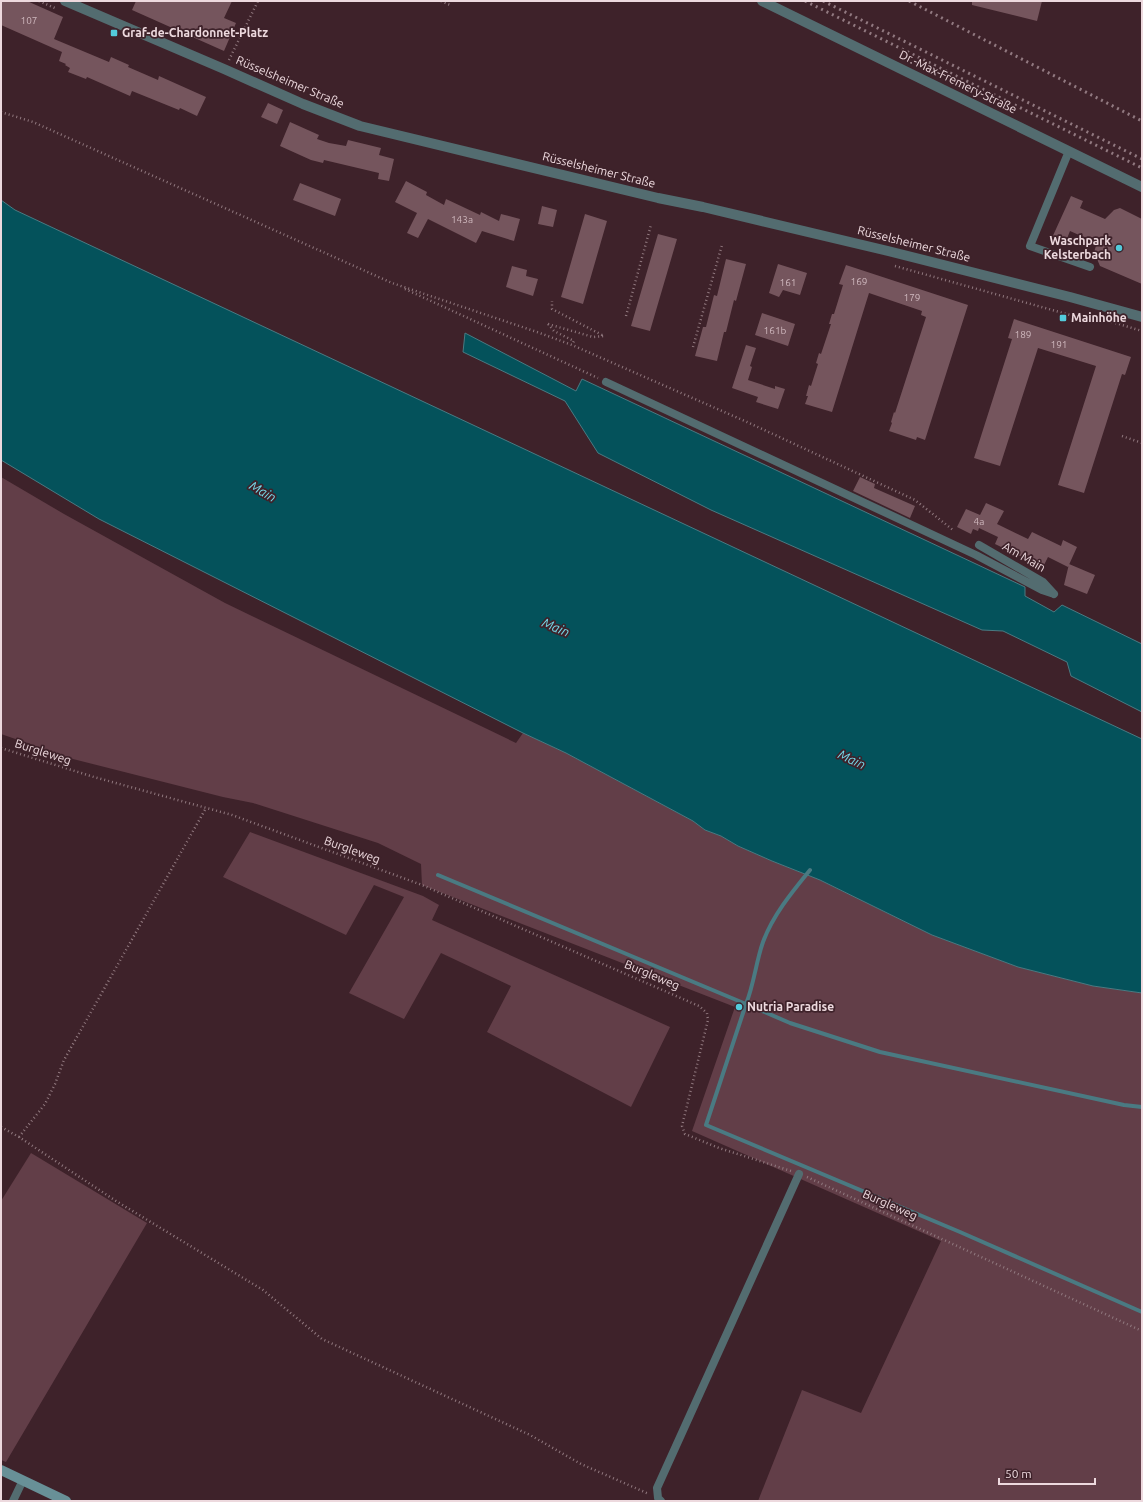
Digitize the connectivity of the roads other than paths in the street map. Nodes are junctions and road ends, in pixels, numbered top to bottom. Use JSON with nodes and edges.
{"nodes":[{"id":1,"x":65,"y":1,"type":"edge"},
{"id":2,"x":762,"y":1,"type":"edge"},
{"id":3,"x":1069,"y":151,"type":"junction"},
{"id":4,"x":1142,"y":187,"type":"edge"},
{"id":5,"x":1090,"y":267,"type":"dead end"},
{"id":6,"x":1142,"y":317,"type":"edge"},
{"id":7,"x":606,"y":382,"type":"road end"},
{"id":8,"x":979,"y":544,"type":"dead end"},
{"id":9,"x":800,"y":1174,"type":"road end"},
{"id":10,"x":1,"y":1470,"type":"edge"},
{"id":11,"x":23,"y":1480,"type":"junction"},
{"id":12,"x":660,"y":1500,"type":"edge"},
{"id":13,"x":13,"y":1501,"type":"edge"},
{"id":14,"x":66,"y":1501,"type":"edge"}],
"edges":[{"from":1,"to":6,"type":"street","name":"Rüsselsheimer Straße"},
{"from":2,"to":3,"type":"street","name":"Dr.-Max-Fremery-Straße"},
{"from":3,"to":4,"type":"street","name":"Dr.-Max-Fremery-Straße"},
{"from":3,"to":5,"type":"lane"},
{"from":7,"to":8,"type":"lane","name":"Am Main"},
{"from":9,"to":12,"type":"lane"},
{"from":10,"to":11,"type":"street"},
{"from":11,"to":13,"type":"lane"},
{"from":11,"to":14,"type":"street"}]}
